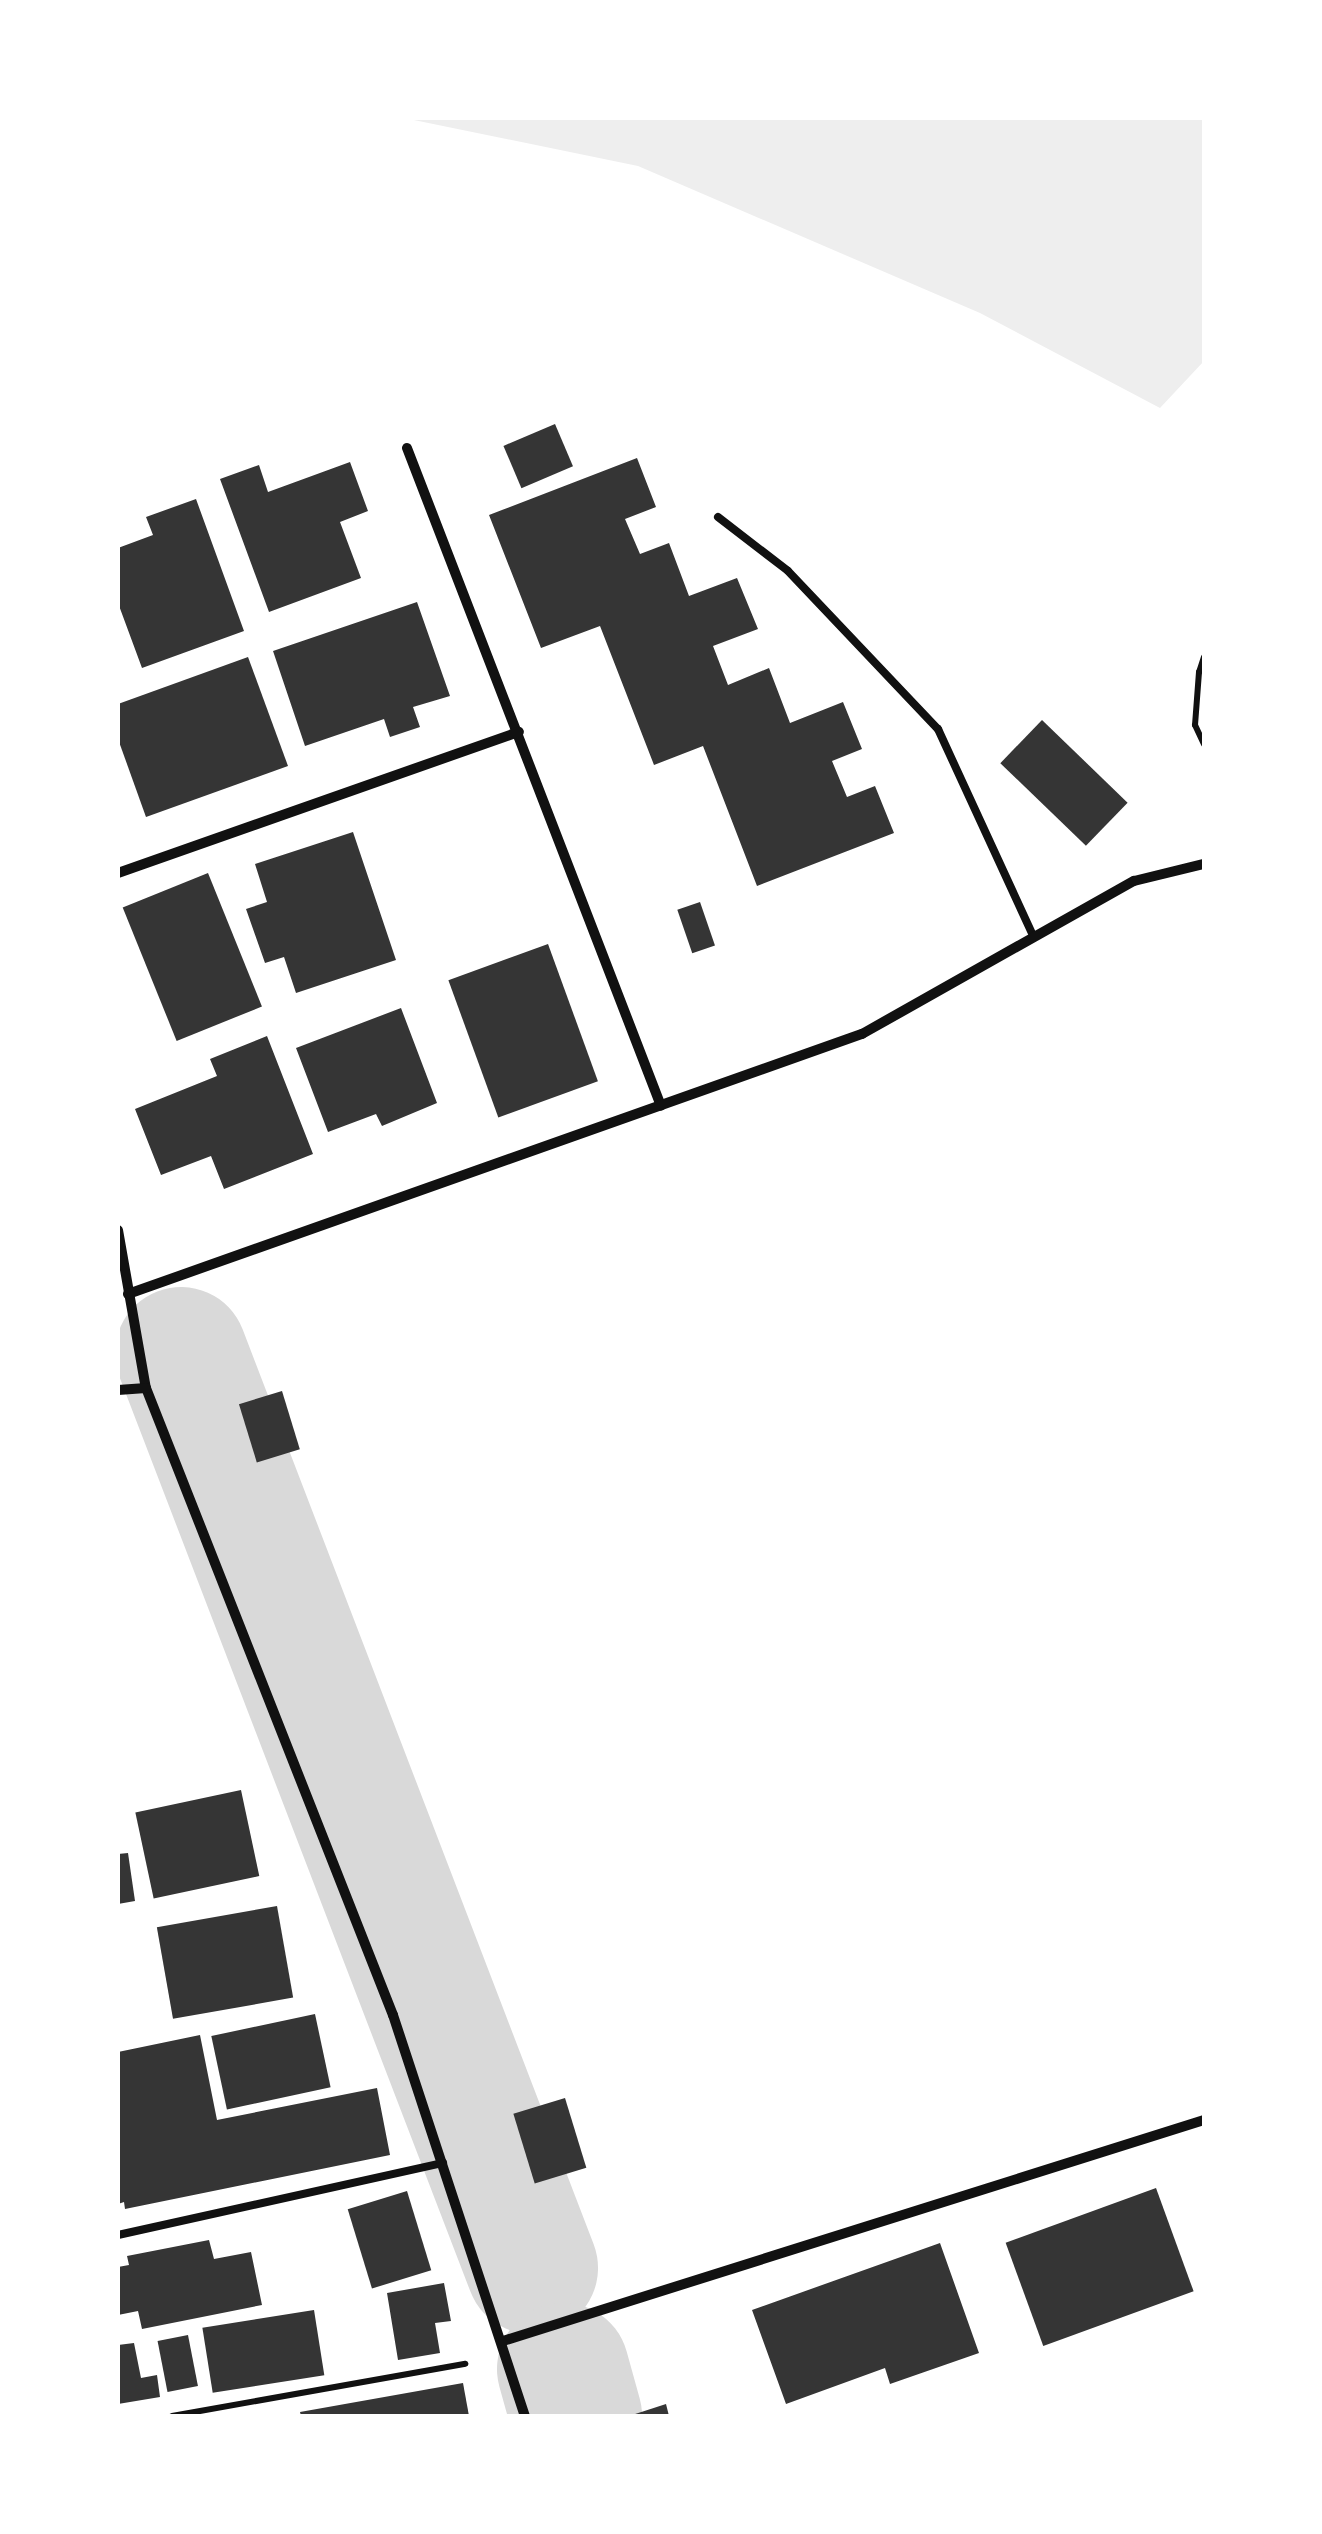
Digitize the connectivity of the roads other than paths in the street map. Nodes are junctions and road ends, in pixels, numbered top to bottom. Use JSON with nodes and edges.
{"nodes":[{"id":1,"x":407,"y":448,"type":"dead end"},
{"id":2,"x":718,"y":516,"type":"dead end"},
{"id":3,"x":519,"y":732,"type":"junction"},
{"id":4,"x":1204,"y":864,"type":"edge"},
{"id":5,"x":118,"y":873,"type":"edge"},
{"id":6,"x":1033,"y":936,"type":"junction"},
{"id":7,"x":661,"y":1106,"type":"junction"},
{"id":8,"x":118,"y":1230,"type":"edge"},
{"id":9,"x":128,"y":1294,"type":"junction"},
{"id":10,"x":146,"y":1388,"type":"junction"},
{"id":11,"x":118,"y":1390,"type":"edge"},
{"id":12,"x":1204,"y":2120,"type":"edge"},
{"id":13,"x":443,"y":2163,"type":"junction"},
{"id":14,"x":118,"y":2235,"type":"edge"},
{"id":15,"x":503,"y":2341,"type":"junction"},
{"id":16,"x":525,"y":2416,"type":"edge"}],
"edges":[{"from":1,"to":3,"type":"street"},
{"from":2,"to":6,"type":"lane"},
{"from":3,"to":5,"type":"street"},
{"from":3,"to":7,"type":"street"},
{"from":4,"to":6,"type":"street"},
{"from":6,"to":7,"type":"street"},
{"from":7,"to":9,"type":"street"},
{"from":8,"to":9,"type":"street"},
{"from":9,"to":10,"type":"street"},
{"from":10,"to":11,"type":"street"},
{"from":10,"to":13,"type":"street"},
{"from":12,"to":15,"type":"street"},
{"from":13,"to":14,"type":"lane"},
{"from":13,"to":15,"type":"street"},
{"from":15,"to":16,"type":"street"}]}
